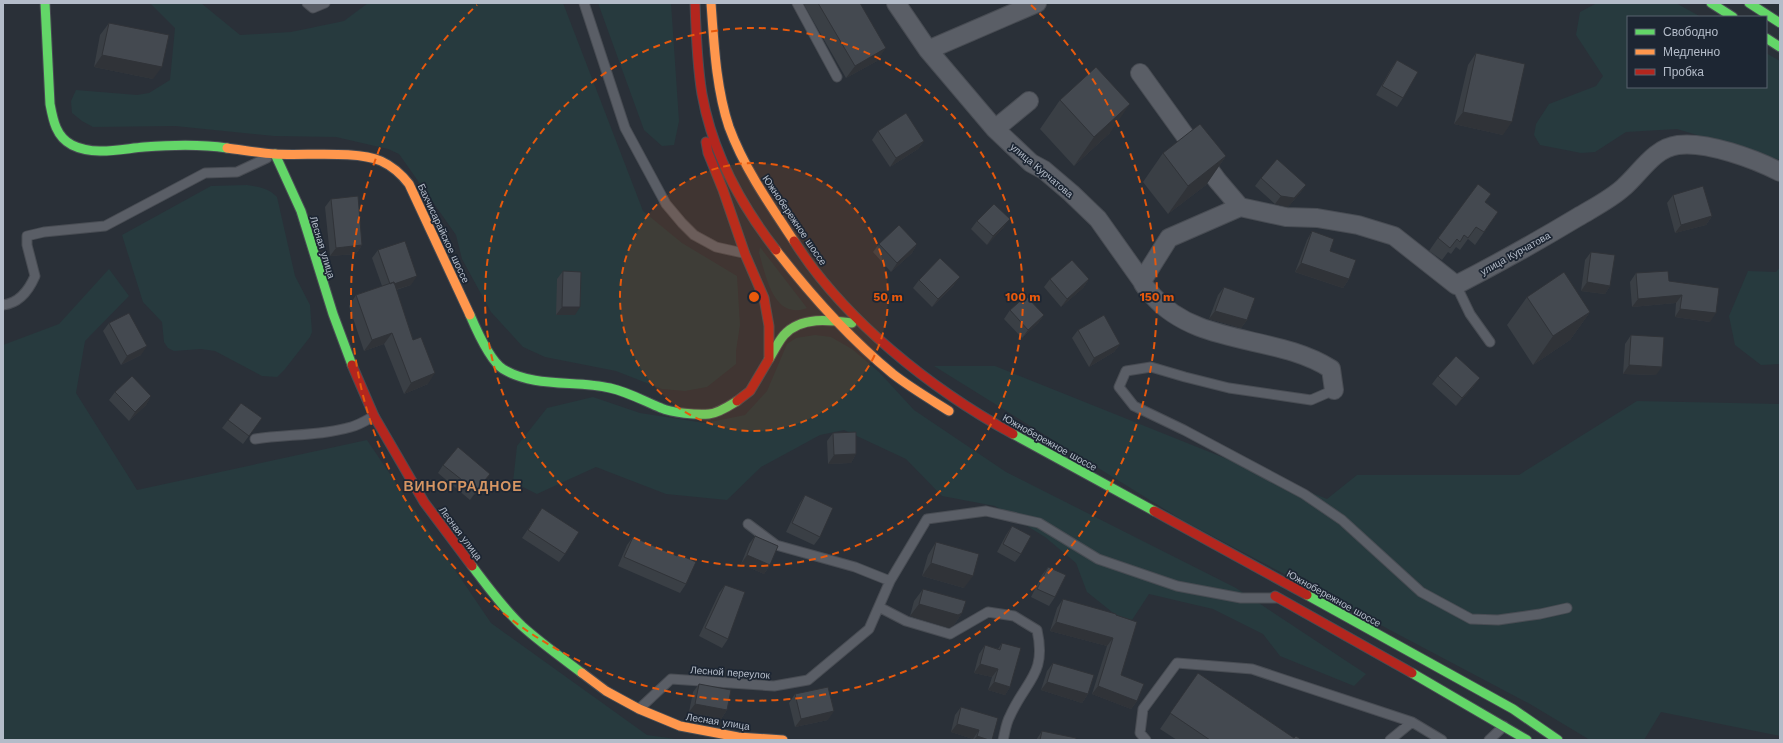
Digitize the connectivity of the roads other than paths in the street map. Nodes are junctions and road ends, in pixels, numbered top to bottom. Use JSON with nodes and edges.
{"nodes":[{"id":1,"x":45,"y":3,"type":"edge"},
{"id":2,"x":307,"y":3,"type":"edge"},
{"id":3,"x":326,"y":3,"type":"edge"},
{"id":4,"x":584,"y":3,"type":"edge"},
{"id":5,"x":695,"y":3,"type":"edge"},
{"id":6,"x":711,"y":3,"type":"edge"},
{"id":7,"x":797,"y":3,"type":"edge"},
{"id":8,"x":896,"y":3,"type":"edge"},
{"id":9,"x":1037,"y":3,"type":"edge"},
{"id":10,"x":1712,"y":3,"type":"edge"},
{"id":11,"x":1749,"y":3,"type":"edge"},
{"id":12,"x":1732,"y":16,"type":"edge"},
{"id":13,"x":1780,"y":23,"type":"edge"},
{"id":14,"x":1767,"y":39,"type":"edge"},
{"id":15,"x":1780,"y":46,"type":"edge"},
{"id":16,"x":928,"y":50,"type":"junction"},
{"id":17,"x":1140,"y":73,"type":"dead end"},
{"id":18,"x":837,"y":77,"type":"dead end"},
{"id":19,"x":700,"y":84,"type":"junction"},
{"id":20,"x":1029,"y":101,"type":"dead end"},
{"id":21,"x":995,"y":129,"type":"junction"},
{"id":22,"x":275,"y":154,"type":"junction"},
{"id":23,"x":1780,"y":172,"type":"edge"},
{"id":24,"x":755,"y":182,"type":"junction"},
{"id":25,"x":1240,"y":207,"type":"junction"},
{"id":26,"x":751,"y":231,"type":"dead end"},
{"id":27,"x":752,"y":245,"type":"dead end"},
{"id":28,"x":745,"y":254,"type":"junction"},
{"id":29,"x":755,"y":274,"type":"junction"},
{"id":30,"x":1142,"y":281,"type":"junction"},
{"id":31,"x":1456,"y":285,"type":"junction"},
{"id":32,"x":3,"y":305,"type":"edge"},
{"id":33,"x":836,"y":320,"type":"junction"},
{"id":34,"x":865,"y":326,"type":"junction"},
{"id":35,"x":1490,"y":342,"type":"dead end"},
{"id":36,"x":769,"y":359,"type":"junction"},
{"id":37,"x":1334,"y":390,"type":"joint"},
{"id":38,"x":955,"y":415,"type":"dead end"},
{"id":39,"x":374,"y":416,"type":"junction"},
{"id":40,"x":255,"y":440,"type":"dead end"},
{"id":41,"x":748,"y":524,"type":"dead end"},
{"id":42,"x":890,"y":581,"type":"junction"},
{"id":43,"x":1259,"y":587,"type":"dead end"},
{"id":44,"x":1280,"y":598,"type":"junction"},
{"id":45,"x":879,"y":607,"type":"junction"},
{"id":46,"x":1567,"y":608,"type":"dead end"},
{"id":47,"x":639,"y":709,"type":"junction"},
{"id":48,"x":1513,"y":709,"type":"junction"},
{"id":49,"x":1412,"y":722,"type":"junction"},
{"id":50,"x":1505,"y":726,"type":"junction"},
{"id":51,"x":783,"y":740,"type":"edge"},
{"id":52,"x":1003,"y":740,"type":"edge"},
{"id":53,"x":1146,"y":740,"type":"edge"},
{"id":54,"x":1390,"y":740,"type":"edge"},
{"id":55,"x":1442,"y":740,"type":"edge"},
{"id":56,"x":1489,"y":740,"type":"edge"},
{"id":57,"x":1527,"y":740,"type":"edge"},
{"id":58,"x":1558,"y":740,"type":"edge"}],
"edges":[{"from":1,"to":22,"type":"main road","name":"Бахчисарайское шоссе"},
{"from":2,"to":3,"type":"lane"},
{"from":4,"to":28,"type":"lane"},
{"from":5,"to":19,"type":"main road"},
{"from":6,"to":24,"type":"main road","name":"Южнобережное шоссе"},
{"from":7,"to":18,"type":"lane"},
{"from":8,"to":16,"type":"street","name":"улица Курчатова"},
{"from":9,"to":16,"type":"street"},
{"from":10,"to":12,"type":"main road"},
{"from":11,"to":13,"type":"main road"},
{"from":14,"to":15,"type":"main road"},
{"from":16,"to":21,"type":"street","name":"улица Курчатова"},
{"from":17,"to":25,"type":"street"},
{"from":19,"to":28,"type":"main road"},
{"from":19,"to":33,"type":"main road"},
{"from":20,"to":21,"type":"street"},
{"from":21,"to":30,"type":"street","name":"улица Курчатова"},
{"from":22,"to":32,"type":"lane"},
{"from":22,"to":36,"type":"main road","name":"Бахчисарайское шоссе"},
{"from":22,"to":39,"type":"main road","name":"Лесная улица"},
{"from":23,"to":31,"type":"street","name":"улица Курчатова"},
{"from":24,"to":26,"type":"main road"},
{"from":24,"to":34,"type":"main road","name":"Южнобережное шоссе"},
{"from":25,"to":30,"type":"street"},
{"from":25,"to":31,"type":"street"},
{"from":27,"to":29,"type":"main road"},
{"from":28,"to":29,"type":"main road"},
{"from":29,"to":36,"type":"main road"},
{"from":30,"to":37,"type":"street","name":"улица Курчатова"},
{"from":31,"to":35,"type":"lane"},
{"from":33,"to":34,"type":"main road","name":"Бахчисарайское шоссе"},
{"from":33,"to":36,"type":"main road","name":"Бахчисарайское шоссе"},
{"from":33,"to":38,"type":"main road"},
{"from":34,"to":48,"type":"main road","name":"Южнобережное шоссе"},
{"from":37,"to":46,"type":"lane"},
{"from":39,"to":40,"type":"lane"},
{"from":39,"to":47,"type":"main road","name":"Лесная улица"},
{"from":41,"to":42,"type":"lane"},
{"from":42,"to":44,"type":"lane","name":"Лесной переулок"},
{"from":42,"to":45,"type":"lane","name":"Лесной переулок"},
{"from":43,"to":44,"type":"main road"},
{"from":44,"to":50,"type":"main road"},
{"from":45,"to":47,"type":"lane","name":"Лесной переулок"},
{"from":45,"to":52,"type":"lane"},
{"from":47,"to":51,"type":"main road","name":"Лесная улица"},
{"from":48,"to":50,"type":"main road"},
{"from":48,"to":58,"type":"main road","name":"Южнобережное шоссе"},
{"from":49,"to":53,"type":"lane"},
{"from":49,"to":54,"type":"lane"},
{"from":49,"to":55,"type":"lane"},
{"from":50,"to":56,"type":"lane"},
{"from":50,"to":57,"type":"main road"}]}
